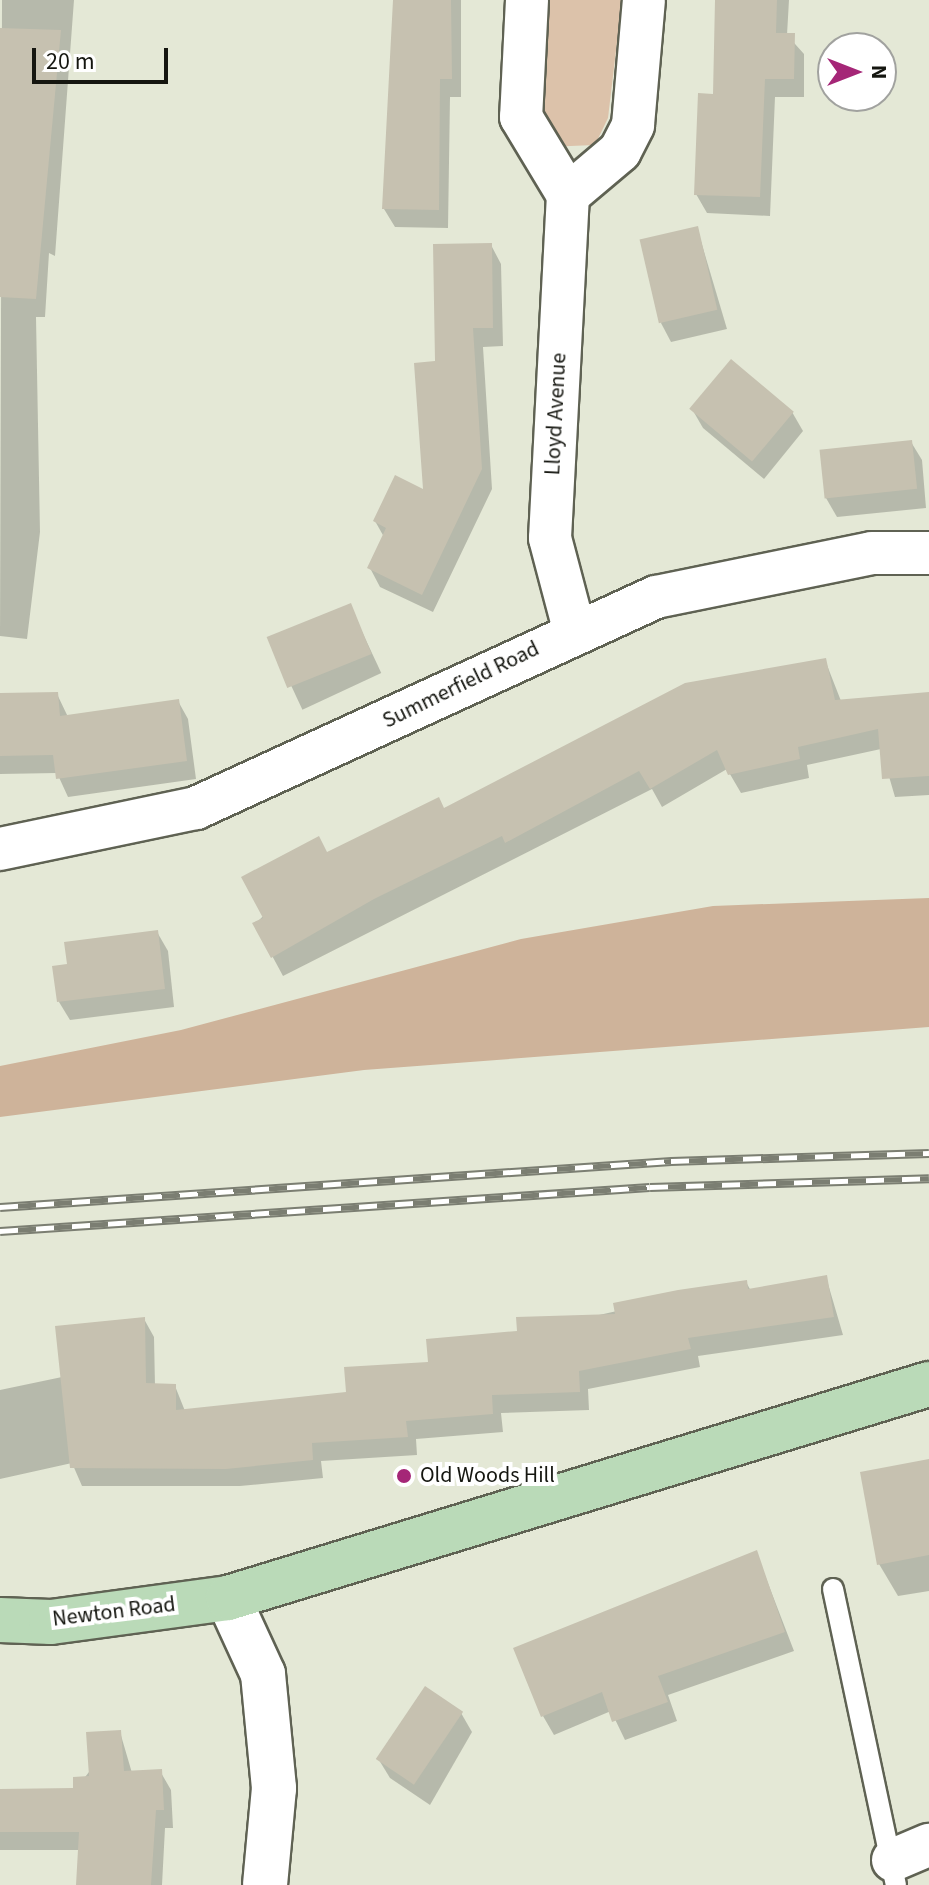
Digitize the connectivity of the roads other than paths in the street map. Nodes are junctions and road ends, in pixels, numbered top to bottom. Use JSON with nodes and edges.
{"nodes":[{"id":1,"x":527,"y":0,"type":"edge"},
{"id":2,"x":644,"y":0,"type":"edge"},
{"id":3,"x":568,"y":195,"type":"junction"},
{"id":4,"x":929,"y":553,"type":"edge"},
{"id":5,"x":574,"y":629,"type":"junction"},
{"id":6,"x":0,"y":849,"type":"edge"},
{"id":7,"x":929,"y":1384,"type":"edge"},
{"id":8,"x":833,"y":1589,"type":"dead end"},
{"id":9,"x":228,"y":1598,"type":"junction"},
{"id":10,"x":0,"y":1620,"type":"edge"},
{"id":11,"x":906,"y":1863,"type":"edge"},
{"id":12,"x":265,"y":1885,"type":"edge"}],
"edges":[{"from":1,"to":3,"type":"street"},
{"from":2,"to":3,"type":"street"},
{"from":3,"to":5,"type":"street","name":"Lloyd Avenue"},
{"from":4,"to":5,"type":"street","name":"Summerfield Road"},
{"from":5,"to":6,"type":"street","name":"Summerfield Road"},
{"from":7,"to":9,"type":"main road","name":"Newton Road"},
{"from":8,"to":11,"type":"lane"},
{"from":9,"to":10,"type":"main road","name":"Newton Road"},
{"from":9,"to":12,"type":"street"}]}
